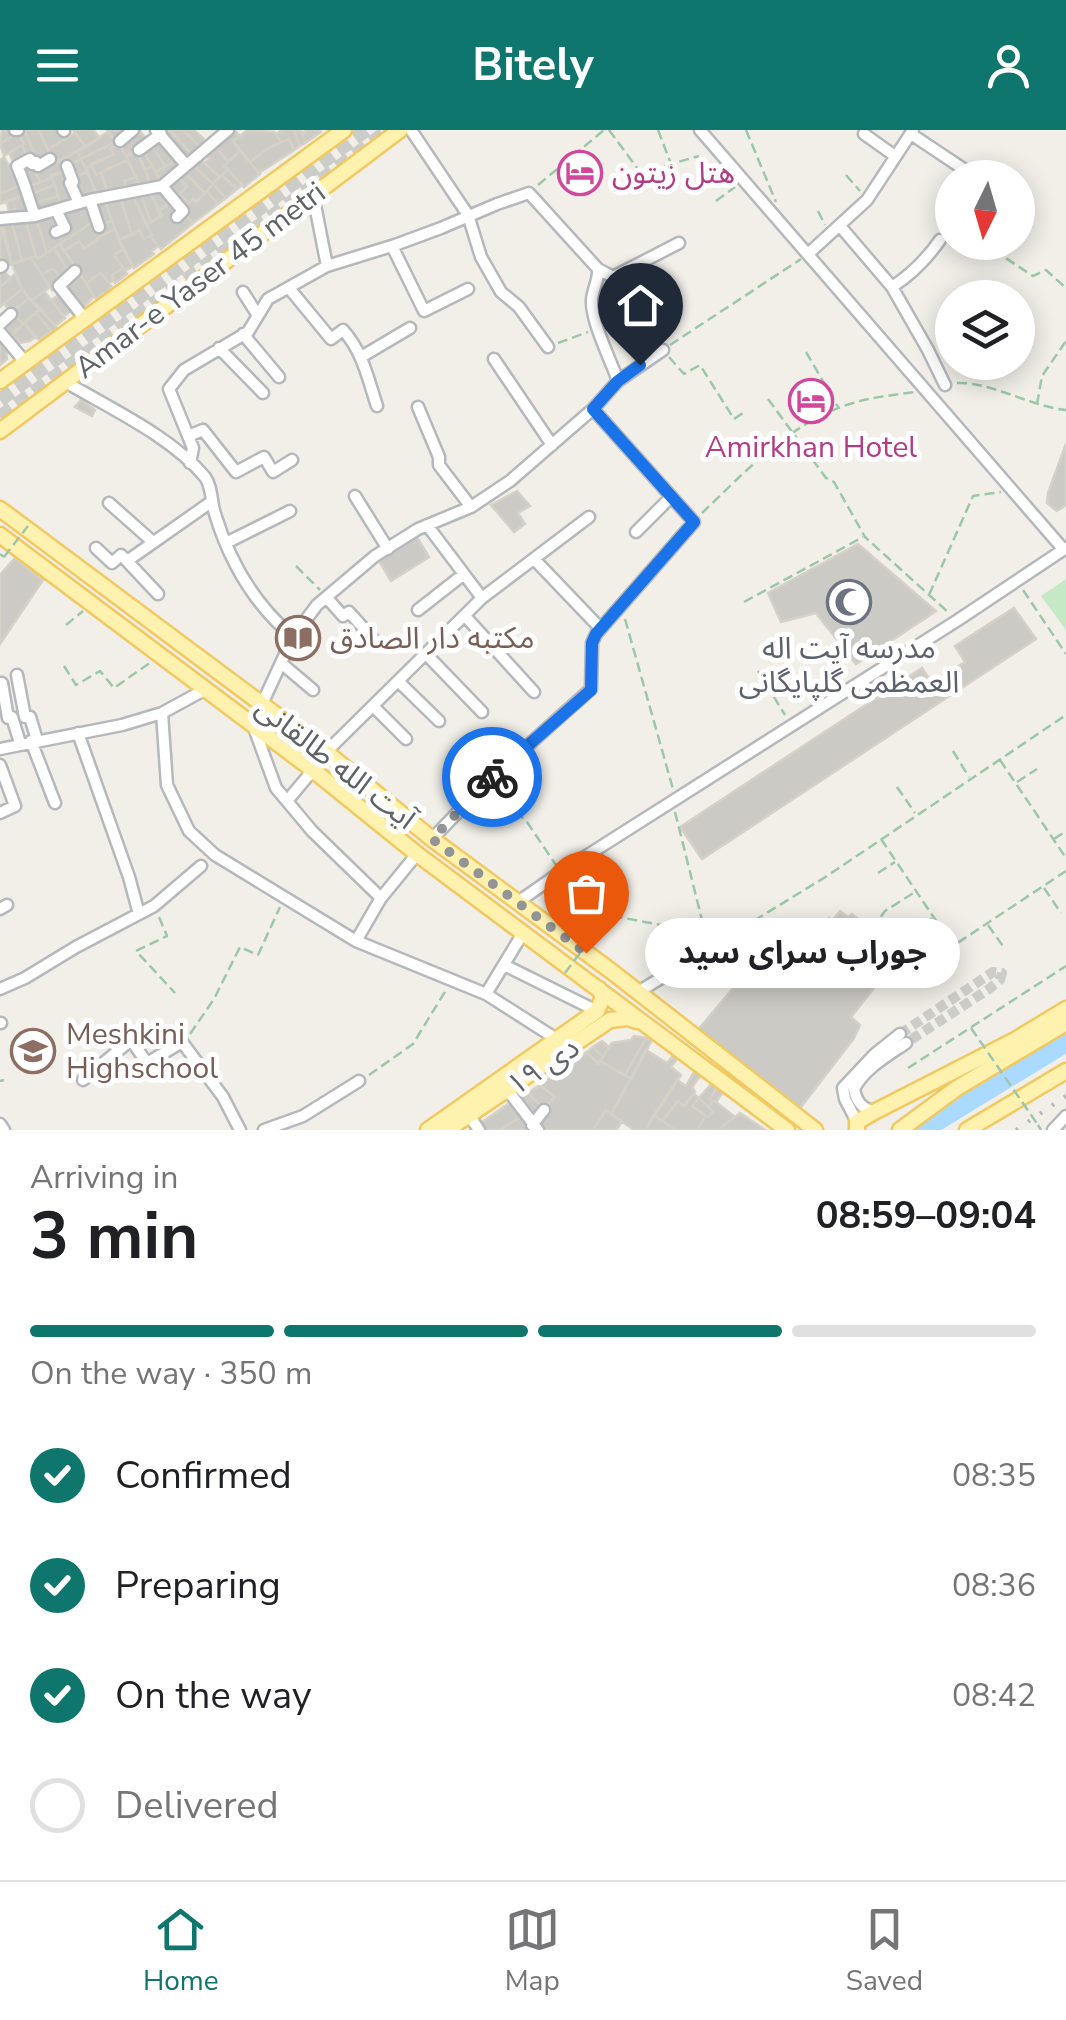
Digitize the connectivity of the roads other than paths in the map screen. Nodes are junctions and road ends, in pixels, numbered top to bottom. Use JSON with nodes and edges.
{"nodes":[{"id":1,"x":133,"y":130,"type":"edge"},
{"id":2,"x":228,"y":130,"type":"edge"},
{"id":3,"x":400,"y":130,"type":"edge"},
{"id":4,"x":410,"y":130,"type":"edge"},
{"id":5,"x":700,"y":130,"type":"edge"},
{"id":6,"x":342,"y":131,"type":"edge"},
{"id":7,"x":158,"y":132,"type":"edge"},
{"id":8,"x":912,"y":132,"type":"edge"},
{"id":9,"x":864,"y":134,"type":"dead end"},
{"id":10,"x":120,"y":140,"type":"dead end"},
{"id":11,"x":138,"y":150,"type":"dead end"},
{"id":12,"x":896,"y":156,"type":"junction"},
{"id":13,"x":50,"y":159,"type":"dead end"},
{"id":14,"x":951,"y":160,"type":"edge"},
{"id":15,"x":186,"y":165,"type":"junction"},
{"id":16,"x":67,"y":166,"type":"dead end"},
{"id":17,"x":162,"y":186,"type":"junction"},
{"id":18,"x":313,"y":195,"type":"junction"},
{"id":19,"x":84,"y":202,"type":"junction"},
{"id":20,"x":56,"y":210,"type":"junction"},
{"id":21,"x":468,"y":215,"type":"junction"},
{"id":22,"x":36,"y":216,"type":"junction"},
{"id":23,"x":176,"y":217,"type":"dead end"},
{"id":24,"x":0,"y":219,"type":"edge"},
{"id":25,"x":840,"y":226,"type":"junction"},
{"id":26,"x":99,"y":228,"type":"dead end"},
{"id":27,"x":56,"y":232,"type":"dead end"},
{"id":28,"x":6,"y":235,"type":"dead end"},
{"id":29,"x":679,"y":243,"type":"dead end"},
{"id":30,"x":392,"y":246,"type":"junction"},
{"id":31,"x":935,"y":247,"type":"edge"},
{"id":32,"x":808,"y":254,"type":"junction"},
{"id":33,"x":327,"y":266,"type":"junction"},
{"id":34,"x":598,"y":269,"type":"junction"},
{"id":35,"x":75,"y":270,"type":"dead end"},
{"id":36,"x":892,"y":287,"type":"junction"},
{"id":37,"x":289,"y":288,"type":"junction"},
{"id":38,"x":468,"y":289,"type":"dead end"},
{"id":39,"x":244,"y":292,"type":"dead end"},
{"id":40,"x":12,"y":314,"type":"dead end"},
{"id":41,"x":258,"y":314,"type":"junction"},
{"id":42,"x":85,"y":319,"type":"junction"},
{"id":43,"x":0,"y":324,"type":"edge"},
{"id":44,"x":410,"y":328,"type":"dead end"},
{"id":45,"x":0,"y":332,"type":"edge"},
{"id":46,"x":242,"y":334,"type":"junction"},
{"id":47,"x":548,"y":346,"type":"road end"},
{"id":48,"x":220,"y":348,"type":"junction"},
{"id":49,"x":663,"y":350,"type":"road end"},
{"id":50,"x":361,"y":357,"type":"junction"},
{"id":51,"x":494,"y":360,"type":"dead end"},
{"id":52,"x":25,"y":362,"type":"junction"},
{"id":53,"x":279,"y":377,"type":"dead end"},
{"id":54,"x":0,"y":381,"type":"edge"},
{"id":55,"x":64,"y":381,"type":"junction"},
{"id":56,"x":618,"y":381,"type":"junction"},
{"id":57,"x":944,"y":384,"type":"road end"},
{"id":58,"x":263,"y":393,"type":"dead end"},
{"id":59,"x":378,"y":406,"type":"dead end"},
{"id":60,"x":418,"y":407,"type":"dead end"},
{"id":61,"x":593,"y":409,"type":"junction"},
{"id":62,"x":0,"y":430,"type":"edge"},
{"id":63,"x":188,"y":436,"type":"junction"},
{"id":64,"x":552,"y":445,"type":"junction"},
{"id":65,"x":292,"y":460,"type":"dead end"},
{"id":66,"x":190,"y":462,"type":"junction"},
{"id":67,"x":354,"y":496,"type":"dead end"},
{"id":68,"x":671,"y":497,"type":"junction"},
{"id":69,"x":211,"y":502,"type":"junction"},
{"id":70,"x":110,"y":503,"type":"dead end"},
{"id":71,"x":471,"y":507,"type":"junction"},
{"id":72,"x":0,"y":508,"type":"edge"},
{"id":73,"x":290,"y":511,"type":"dead end"},
{"id":74,"x":589,"y":517,"type":"dead end"},
{"id":75,"x":428,"y":525,"type":"junction"},
{"id":76,"x":636,"y":532,"type":"dead end"},
{"id":77,"x":0,"y":535,"type":"edge"},
{"id":78,"x":153,"y":542,"type":"junction"},
{"id":79,"x":226,"y":543,"type":"junction"},
{"id":80,"x":96,"y":548,"type":"dead end"},
{"id":81,"x":388,"y":549,"type":"junction"},
{"id":82,"x":1065,"y":549,"type":"edge"},
{"id":83,"x":534,"y":558,"type":"junction"},
{"id":84,"x":127,"y":561,"type":"junction"},
{"id":85,"x":464,"y":574,"type":"junction"},
{"id":86,"x":158,"y":594,"type":"dead end"},
{"id":87,"x":326,"y":598,"type":"junction"},
{"id":88,"x":482,"y":598,"type":"junction"},
{"id":89,"x":418,"y":610,"type":"dead end"},
{"id":90,"x":464,"y":616,"type":"junction"},
{"id":91,"x":598,"y":631,"type":"junction"},
{"id":92,"x":292,"y":637,"type":"junction"},
{"id":93,"x":375,"y":641,"type":"dead end"},
{"id":94,"x":426,"y":654,"type":"junction"},
{"id":95,"x":281,"y":663,"type":"junction"},
{"id":96,"x":17,"y":675,"type":"dead end"},
{"id":97,"x":2,"y":682,"type":"dead end"},
{"id":98,"x":398,"y":682,"type":"junction"},
{"id":99,"x":206,"y":689,"type":"junction"},
{"id":100,"x":313,"y":690,"type":"dead end"},
{"id":101,"x":534,"y":692,"type":"dead end"},
{"id":102,"x":262,"y":704,"type":"junction"},
{"id":103,"x":373,"y":706,"type":"junction"},
{"id":104,"x":482,"y":712,"type":"dead end"},
{"id":105,"x":162,"y":713,"type":"junction"},
{"id":106,"x":439,"y":721,"type":"dead end"},
{"id":107,"x":253,"y":724,"type":"junction"},
{"id":108,"x":78,"y":732,"type":"junction"},
{"id":109,"x":406,"y":739,"type":"dead end"},
{"id":110,"x":29,"y":742,"type":"junction"},
{"id":111,"x":0,"y":748,"type":"edge"},
{"id":112,"x":326,"y":752,"type":"junction"},
{"id":113,"x":0,"y":765,"type":"edge"},
{"id":114,"x":313,"y":770,"type":"junction"},
{"id":115,"x":287,"y":801,"type":"junction"},
{"id":116,"x":55,"y":803,"type":"dead end"},
{"id":117,"x":0,"y":813,"type":"edge"},
{"id":118,"x":432,"y":839,"type":"junction"},
{"id":119,"x":417,"y":854,"type":"junction"},
{"id":120,"x":201,"y":866,"type":"dead end"},
{"id":121,"x":381,"y":898,"type":"junction"},
{"id":122,"x":518,"y":902,"type":"junction"},
{"id":123,"x":139,"y":914,"type":"junction"},
{"id":124,"x":524,"y":933,"type":"junction"},
{"id":125,"x":356,"y":942,"type":"junction"},
{"id":126,"x":708,"y":949,"type":"road end"},
{"id":127,"x":504,"y":965,"type":"junction"},
{"id":128,"x":0,"y":989,"type":"edge"},
{"id":129,"x":599,"y":989,"type":"junction"},
{"id":130,"x":638,"y":992,"type":"junction"},
{"id":131,"x":486,"y":994,"type":"junction"},
{"id":132,"x":1066,"y":1009,"type":"edge"},
{"id":133,"x":597,"y":1011,"type":"junction"},
{"id":134,"x":1066,"y":1023,"type":"edge"},
{"id":135,"x":644,"y":1024,"type":"junction"},
{"id":136,"x":903,"y":1038,"type":"tunnel mouth"},
{"id":137,"x":558,"y":1040,"type":"junction"},
{"id":138,"x":1066,"y":1071,"type":"edge"},
{"id":139,"x":83,"y":1080,"type":"dead end"},
{"id":140,"x":359,"y":1081,"type":"road end"},
{"id":141,"x":503,"y":1084,"type":"junction"},
{"id":142,"x":849,"y":1091,"type":"junction"},
{"id":143,"x":544,"y":1110,"type":"dead end"},
{"id":144,"x":876,"y":1111,"type":"junction"},
{"id":145,"x":469,"y":1115,"type":"junction"},
{"id":146,"x":1066,"y":1116,"type":"edge"},
{"id":147,"x":857,"y":1126,"type":"edge"},
{"id":148,"x":535,"y":1127,"type":"edge"},
{"id":149,"x":814,"y":1129,"type":"edge"},
{"id":150,"x":240,"y":1130,"type":"edge"},
{"id":151,"x":264,"y":1130,"type":"edge"},
{"id":152,"x":428,"y":1130,"type":"edge"},
{"id":153,"x":447,"y":1130,"type":"edge"},
{"id":154,"x":480,"y":1130,"type":"edge"},
{"id":155,"x":788,"y":1130,"type":"edge"},
{"id":156,"x":900,"y":1130,"type":"edge"},
{"id":157,"x":968,"y":1130,"type":"edge"},
{"id":158,"x":1053,"y":1130,"type":"edge"}],
"edges":[{"from":1,"to":10,"type":"street"},
{"from":2,"to":15,"type":"street"},
{"from":3,"to":18,"type":"main road","name":"Amar-e Yaser 45 metri"},
{"from":4,"to":21,"type":"street"},
{"from":5,"to":32,"type":"street"},
{"from":6,"to":42,"type":"main road"},
{"from":7,"to":11,"type":"street"},
{"from":7,"to":15,"type":"street"},
{"from":8,"to":12,"type":"street"},
{"from":8,"to":14,"type":"street"},
{"from":9,"to":12,"type":"street"},
{"from":12,"to":25,"type":"street"},
{"from":13,"to":22,"type":"street"},
{"from":15,"to":17,"type":"street"},
{"from":16,"to":19,"type":"street"},
{"from":17,"to":19,"type":"street"},
{"from":17,"to":23,"type":"street"},
{"from":18,"to":33,"type":"street"},
{"from":18,"to":55,"type":"main road","name":"Amar-e Yaser 45 metri"},
{"from":19,"to":20,"type":"street"},
{"from":19,"to":26,"type":"street"},
{"from":20,"to":22,"type":"street"},
{"from":20,"to":27,"type":"street"},
{"from":21,"to":30,"type":"street"},
{"from":21,"to":34,"type":"street"},
{"from":21,"to":47,"type":"street"},
{"from":22,"to":24,"type":"street"},
{"from":24,"to":28,"type":"street"},
{"from":25,"to":32,"type":"street"},
{"from":25,"to":36,"type":"street"},
{"from":29,"to":34,"type":"street"},
{"from":30,"to":33,"type":"street"},
{"from":30,"to":38,"type":"street"},
{"from":31,"to":36,"type":"street"},
{"from":32,"to":82,"type":"street"},
{"from":33,"to":37,"type":"street"},
{"from":34,"to":56,"type":"street"},
{"from":35,"to":42,"type":"street"},
{"from":36,"to":57,"type":"street"},
{"from":37,"to":41,"type":"street"},
{"from":37,"to":50,"type":"street"},
{"from":39,"to":41,"type":"street"},
{"from":40,"to":43,"type":"street"},
{"from":41,"to":46,"type":"street"},
{"from":42,"to":52,"type":"main road"},
{"from":44,"to":50,"type":"street"},
{"from":45,"to":52,"type":"street"},
{"from":46,"to":48,"type":"street"},
{"from":46,"to":53,"type":"street"},
{"from":48,"to":58,"type":"street"},
{"from":48,"to":63,"type":"street"},
{"from":49,"to":56,"type":"street"},
{"from":50,"to":59,"type":"street"},
{"from":51,"to":64,"type":"street"},
{"from":52,"to":54,"type":"main road"},
{"from":55,"to":62,"type":"main road","name":"Amar-e Yaser 45 metri"},
{"from":55,"to":66,"type":"street"},
{"from":56,"to":61,"type":"street"},
{"from":60,"to":71,"type":"street"},
{"from":61,"to":64,"type":"street"},
{"from":61,"to":68,"type":"street"},
{"from":63,"to":65,"type":"street"},
{"from":63,"to":66,"type":"street"},
{"from":64,"to":71,"type":"street"},
{"from":66,"to":69,"type":"street"},
{"from":67,"to":81,"type":"street"},
{"from":68,"to":76,"type":"street"},
{"from":68,"to":91,"type":"street"},
{"from":69,"to":78,"type":"street"},
{"from":69,"to":79,"type":"street"},
{"from":70,"to":78,"type":"street"},
{"from":71,"to":75,"type":"street"},
{"from":72,"to":102,"type":"main road","name":"آیت الله طالقانی"},
{"from":73,"to":79,"type":"street"},
{"from":74,"to":83,"type":"street"},
{"from":75,"to":81,"type":"street"},
{"from":75,"to":85,"type":"street"},
{"from":77,"to":99,"type":"main road","name":"آیت الله طالقانی"},
{"from":78,"to":84,"type":"street"},
{"from":79,"to":92,"type":"street"},
{"from":80,"to":84,"type":"street"},
{"from":81,"to":87,"type":"street"},
{"from":82,"to":122,"type":"street"},
{"from":83,"to":88,"type":"street"},
{"from":83,"to":91,"type":"street"},
{"from":84,"to":86,"type":"street"},
{"from":85,"to":88,"type":"street"},
{"from":85,"to":89,"type":"street"},
{"from":87,"to":92,"type":"street"},
{"from":87,"to":93,"type":"street"},
{"from":88,"to":90,"type":"street"},
{"from":90,"to":94,"type":"street"},
{"from":90,"to":101,"type":"street"},
{"from":91,"to":118,"type":"street"},
{"from":92,"to":95,"type":"street"},
{"from":94,"to":98,"type":"street"},
{"from":94,"to":104,"type":"street"},
{"from":95,"to":100,"type":"street"},
{"from":95,"to":102,"type":"street"},
{"from":96,"to":110,"type":"street"},
{"from":97,"to":110,"type":"street"},
{"from":98,"to":103,"type":"street"},
{"from":98,"to":106,"type":"street"},
{"from":99,"to":105,"type":"street"},
{"from":99,"to":107,"type":"main road","name":"آیت الله طالقانی"},
{"from":102,"to":112,"type":"main road","name":"آیت الله طالقانی"},
{"from":103,"to":109,"type":"street"},
{"from":103,"to":112,"type":"street"},
{"from":105,"to":108,"type":"street"},
{"from":105,"to":125,"type":"street"},
{"from":107,"to":114,"type":"main road","name":"آیت الله طالقانی"},
{"from":107,"to":115,"type":"street"},
{"from":108,"to":110,"type":"street"},
{"from":108,"to":123,"type":"street"},
{"from":110,"to":111,"type":"street"},
{"from":110,"to":116,"type":"street"},
{"from":112,"to":118,"type":"main road","name":"آیت الله طالقانی"},
{"from":113,"to":117,"type":"street"},
{"from":114,"to":115,"type":"street"},
{"from":114,"to":119,"type":"main road","name":"آیت الله طالقانی"},
{"from":115,"to":121,"type":"street"},
{"from":118,"to":122,"type":"main road","name":"آیت الله طالقانی"},
{"from":119,"to":121,"type":"street"},
{"from":119,"to":124,"type":"main road","name":"آیت الله طالقانی"},
{"from":120,"to":123,"type":"street"},
{"from":121,"to":125,"type":"street"},
{"from":122,"to":130,"type":"main road","name":"آیت الله طالقانی"},
{"from":123,"to":128,"type":"street"},
{"from":124,"to":127,"type":"street"},
{"from":124,"to":129,"type":"main road","name":"آیت الله طالقانی"},
{"from":125,"to":131,"type":"street"},
{"from":126,"to":130,"type":"street"},
{"from":127,"to":131,"type":"street"},
{"from":127,"to":133,"type":"street"},
{"from":129,"to":133,"type":"main road","name":"۱۹ دی"},
{"from":129,"to":135,"type":"main road","name":"آیت الله طالقانی"},
{"from":130,"to":149,"type":"main road","name":"آیت الله طالقانی"},
{"from":131,"to":137,"type":"street"},
{"from":132,"to":144,"type":"main road"},
{"from":133,"to":137,"type":"main road","name":"۱۹ دی"},
{"from":134,"to":156,"type":"main road"},
{"from":135,"to":141,"type":"main road","name":"۱۹ دی"},
{"from":135,"to":155,"type":"main road","name":"آیت الله طالقانی"},
{"from":136,"to":142,"type":"street"},
{"from":137,"to":141,"type":"main road","name":"۱۹ دی"},
{"from":138,"to":157,"type":"main road"},
{"from":139,"to":150,"type":"street"},
{"from":140,"to":151,"type":"street"},
{"from":141,"to":145,"type":"main road","name":"۱۹ دی"},
{"from":141,"to":148,"type":"street"},
{"from":141,"to":152,"type":"main road","name":"۱۹ دی"},
{"from":142,"to":144,"type":"street"},
{"from":142,"to":147,"type":"street"},
{"from":143,"to":148,"type":"street"},
{"from":144,"to":147,"type":"main road"},
{"from":145,"to":153,"type":"main road","name":"۱۹ دی"},
{"from":145,"to":154,"type":"street"},
{"from":146,"to":158,"type":"street"}]}
